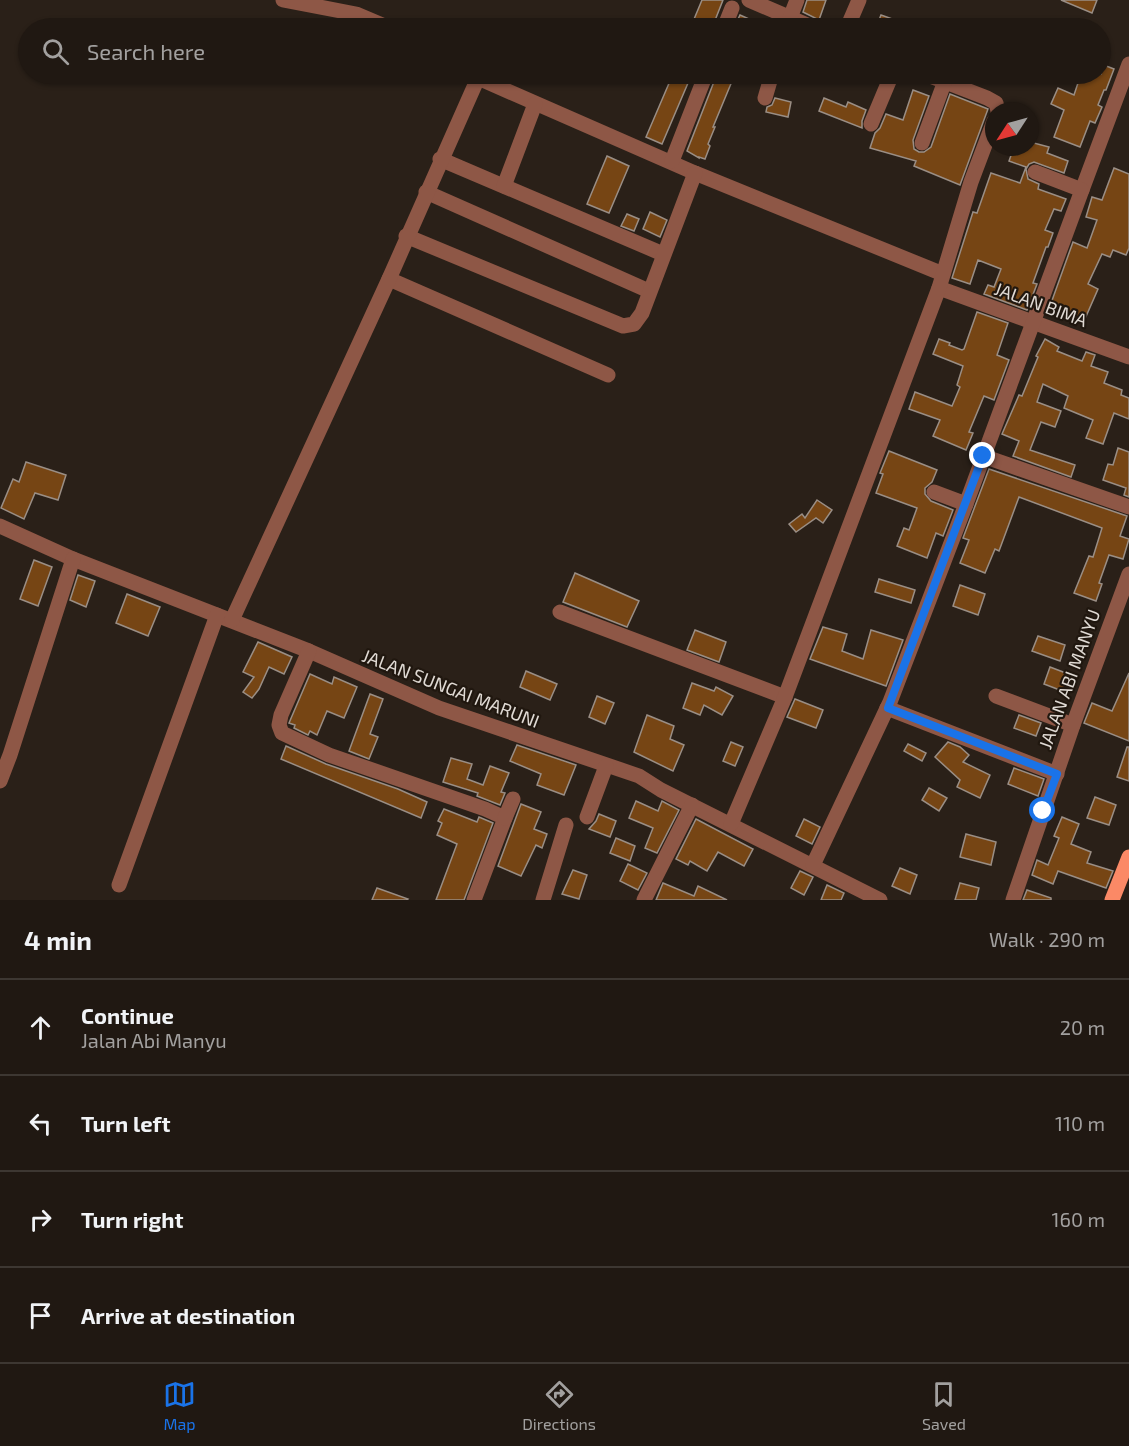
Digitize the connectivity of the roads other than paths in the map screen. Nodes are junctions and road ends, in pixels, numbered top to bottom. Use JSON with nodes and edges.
{"nodes":[{"id":1,"x":283,"y":0,"type":"edge"},
{"id":2,"x":797,"y":0,"type":"edge"},
{"id":3,"x":859,"y":0,"type":"edge"},
{"id":4,"x":757,"y":2,"type":"edge"},
{"id":5,"x":732,"y":8,"type":"dead end"},
{"id":6,"x":365,"y":18,"type":"edge"},
{"id":7,"x":728,"y":18,"type":"edge"},
{"id":8,"x":781,"y":18,"type":"edge"},
{"id":9,"x":790,"y":18,"type":"edge"},
{"id":10,"x":851,"y":18,"type":"edge"},
{"id":11,"x":1129,"y":64,"type":"edge"},
{"id":12,"x":470,"y":84,"type":"edge"},
{"id":13,"x":491,"y":84,"type":"edge"},
{"id":14,"x":702,"y":84,"type":"edge"},
{"id":15,"x":769,"y":84,"type":"edge"},
{"id":16,"x":887,"y":84,"type":"edge"},
{"id":17,"x":944,"y":84,"type":"edge"},
{"id":18,"x":952,"y":84,"type":"edge"},
{"id":19,"x":765,"y":98,"type":"dead end"},
{"id":20,"x":993,"y":102,"type":"edge"},
{"id":21,"x":535,"y":104,"type":"junction"},
{"id":22,"x":871,"y":124,"type":"dead end"},
{"id":23,"x":922,"y":143,"type":"dead end"},
{"id":24,"x":985,"y":145,"type":"edge"},
{"id":25,"x":440,"y":159,"type":"junction"},
{"id":26,"x":672,"y":161,"type":"junction"},
{"id":27,"x":1035,"y":172,"type":"dead end"},
{"id":28,"x":695,"y":173,"type":"junction"},
{"id":29,"x":504,"y":186,"type":"junction"},
{"id":30,"x":1082,"y":189,"type":"junction"},
{"id":31,"x":426,"y":192,"type":"junction"},
{"id":32,"x":406,"y":236,"type":"junction"},
{"id":33,"x":663,"y":254,"type":"junction"},
{"id":34,"x":388,"y":279,"type":"junction"},
{"id":35,"x":941,"y":281,"type":"junction"},
{"id":36,"x":649,"y":291,"type":"junction"},
{"id":37,"x":1034,"y":322,"type":"junction"},
{"id":38,"x":1129,"y":357,"type":"edge"},
{"id":39,"x":608,"y":375,"type":"dead end"},
{"id":40,"x":983,"y":456,"type":"junction"},
{"id":41,"x":934,"y":492,"type":"dead end"},
{"id":42,"x":966,"y":504,"type":"junction"},
{"id":43,"x":1129,"y":507,"type":"edge"},
{"id":44,"x":0,"y":526,"type":"edge"},
{"id":45,"x":73,"y":559,"type":"junction"},
{"id":46,"x":1129,"y":574,"type":"edge"},
{"id":47,"x":560,"y":612,"type":"dead end"},
{"id":48,"x":217,"y":615,"type":"junction"},
{"id":49,"x":232,"y":621,"type":"junction"},
{"id":50,"x":309,"y":651,"type":"junction"},
{"id":51,"x":996,"y":696,"type":"dead end"},
{"id":52,"x":785,"y":697,"type":"junction"},
{"id":53,"x":888,"y":708,"type":"junction"},
{"id":54,"x":1073,"y":724,"type":"junction"},
{"id":55,"x":606,"y":766,"type":"junction"},
{"id":56,"x":1057,"y":774,"type":"junction"},
{"id":57,"x":0,"y":781,"type":"edge"},
{"id":58,"x":513,"y":799,"type":"dead end"},
{"id":59,"x":692,"y":805,"type":"junction"},
{"id":60,"x":587,"y":817,"type":"dead end"},
{"id":61,"x":505,"y":818,"type":"junction"},
{"id":62,"x":731,"y":824,"type":"junction"},
{"id":63,"x":566,"y":825,"type":"dead end"},
{"id":64,"x":1129,"y":857,"type":"edge"},
{"id":65,"x":813,"y":865,"type":"junction"},
{"id":66,"x":119,"y":885,"type":"dead end"},
{"id":67,"x":474,"y":900,"type":"edge"},
{"id":68,"x":543,"y":900,"type":"edge"},
{"id":69,"x":644,"y":900,"type":"edge"},
{"id":70,"x":880,"y":900,"type":"edge"},
{"id":71,"x":1012,"y":900,"type":"edge"},
{"id":72,"x":1112,"y":900,"type":"edge"}],
"edges":[{"from":1,"to":6,"type":"street"},
{"from":2,"to":9,"type":"street"},
{"from":3,"to":10,"type":"street"},
{"from":4,"to":8,"type":"street"},
{"from":5,"to":7,"type":"street"},
{"from":11,"to":30,"type":"street"},
{"from":12,"to":25,"type":"street"},
{"from":13,"to":21,"type":"street","name":"JALAN BIMA"},
{"from":14,"to":26,"type":"street"},
{"from":15,"to":19,"type":"street"},
{"from":16,"to":22,"type":"street"},
{"from":17,"to":23,"type":"street"},
{"from":18,"to":20,"type":"street"},
{"from":21,"to":26,"type":"street","name":"JALAN BIMA"},
{"from":21,"to":29,"type":"street"},
{"from":24,"to":35,"type":"street"},
{"from":25,"to":29,"type":"street"},
{"from":25,"to":31,"type":"street"},
{"from":26,"to":28,"type":"street","name":"JALAN BIMA"},
{"from":27,"to":30,"type":"street"},
{"from":28,"to":33,"type":"street"},
{"from":28,"to":35,"type":"street","name":"JALAN BIMA"},
{"from":29,"to":33,"type":"street"},
{"from":30,"to":37,"type":"street"},
{"from":31,"to":32,"type":"street"},
{"from":31,"to":36,"type":"street"},
{"from":32,"to":34,"type":"street"},
{"from":32,"to":36,"type":"street"},
{"from":33,"to":36,"type":"street"},
{"from":34,"to":39,"type":"street"},
{"from":34,"to":49,"type":"street"},
{"from":35,"to":37,"type":"street","name":"JALAN BIMA"},
{"from":35,"to":52,"type":"street"},
{"from":37,"to":38,"type":"street","name":"JALAN BIMA"},
{"from":37,"to":40,"type":"street"},
{"from":40,"to":42,"type":"street"},
{"from":40,"to":43,"type":"street"},
{"from":41,"to":42,"type":"street"},
{"from":42,"to":53,"type":"street"},
{"from":44,"to":45,"type":"street","name":"JALAN SUNGAI MARUNI"},
{"from":45,"to":48,"type":"street","name":"JALAN SUNGAI MARUNI"},
{"from":45,"to":57,"type":"street"},
{"from":46,"to":54,"type":"street","name":"JALAN ABI MANYU"},
{"from":47,"to":52,"type":"street"},
{"from":48,"to":49,"type":"street","name":"JALAN SUNGAI MARUNI"},
{"from":48,"to":66,"type":"street"},
{"from":49,"to":50,"type":"street","name":"JALAN SUNGAI MARUNI"},
{"from":50,"to":55,"type":"street","name":"JALAN SUNGAI MARUNI"},
{"from":50,"to":61,"type":"street"},
{"from":51,"to":54,"type":"street"},
{"from":52,"to":62,"type":"street"},
{"from":53,"to":56,"type":"street"},
{"from":53,"to":65,"type":"street"},
{"from":54,"to":56,"type":"street","name":"JALAN ABI MANYU"},
{"from":55,"to":59,"type":"street","name":"JALAN SUNGAI MARUNI"},
{"from":55,"to":60,"type":"street"},
{"from":56,"to":71,"type":"street","name":"JALAN ABI MANYU"},
{"from":58,"to":61,"type":"street"},
{"from":59,"to":62,"type":"street","name":"JALAN SUNGAI MARUNI"},
{"from":59,"to":69,"type":"street"},
{"from":61,"to":67,"type":"street"},
{"from":62,"to":65,"type":"street","name":"JALAN SUNGAI MARUNI"},
{"from":63,"to":68,"type":"street"},
{"from":64,"to":72,"type":"main road"},
{"from":65,"to":70,"type":"street","name":"JALAN SUNGAI MARUNI"}]}
